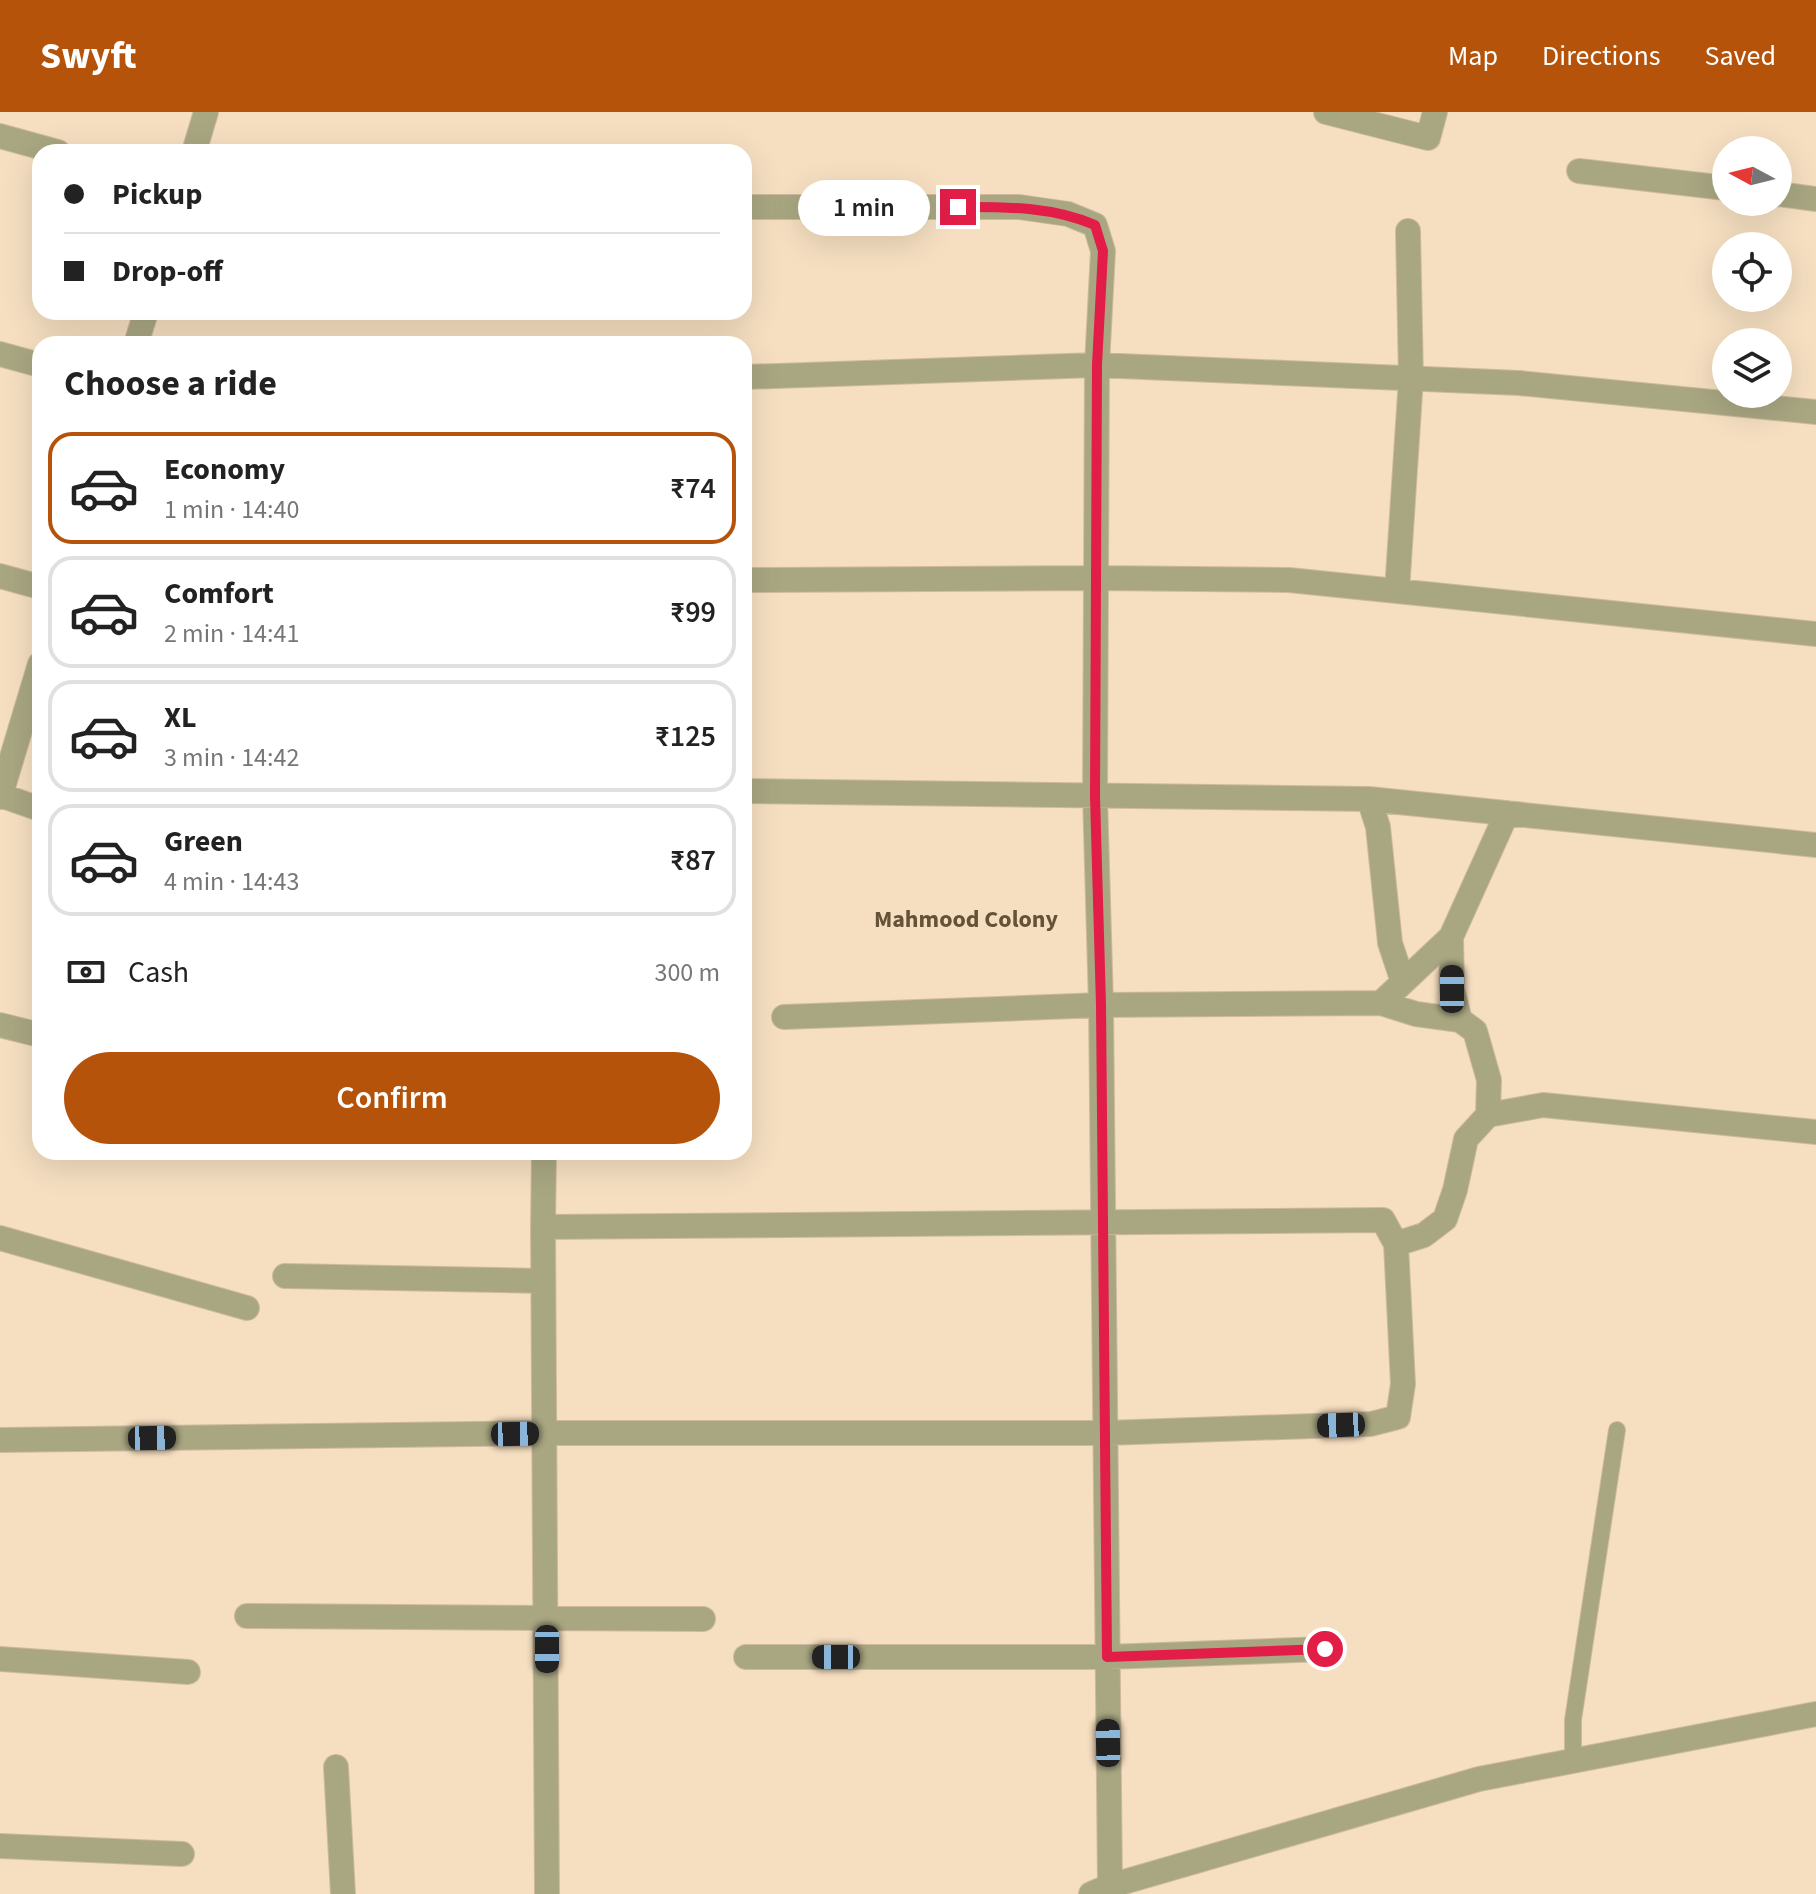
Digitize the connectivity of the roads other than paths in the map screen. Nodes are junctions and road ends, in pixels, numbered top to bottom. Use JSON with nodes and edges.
{"nodes":[{"id":1,"x":206,"y":112,"type":"edge"},
{"id":2,"x":1326,"y":112,"type":"edge"},
{"id":3,"x":1435,"y":112,"type":"edge"},
{"id":4,"x":0,"y":136,"type":"edge"},
{"id":5,"x":196,"y":144,"type":"edge"},
{"id":6,"x":32,"y":145,"type":"edge"},
{"id":7,"x":1579,"y":171,"type":"dead end"},
{"id":8,"x":1712,"y":186,"type":"edge"},
{"id":9,"x":1792,"y":196,"type":"edge"},
{"id":10,"x":1816,"y":199,"type":"edge"},
{"id":11,"x":752,"y":207,"type":"edge"},
{"id":12,"x":1408,"y":231,"type":"dead end"},
{"id":13,"x":0,"y":354,"type":"edge"},
{"id":14,"x":32,"y":363,"type":"edge"},
{"id":15,"x":1097,"y":365,"type":"junction"},
{"id":16,"x":752,"y":377,"type":"edge"},
{"id":17,"x":1411,"y":378,"type":"junction"},
{"id":18,"x":1816,"y":412,"type":"edge"},
{"id":19,"x":0,"y":576,"type":"edge"},
{"id":20,"x":1096,"y":578,"type":"junction"},
{"id":21,"x":752,"y":580,"type":"edge"},
{"id":22,"x":32,"y":585,"type":"edge"},
{"id":23,"x":1397,"y":591,"type":"junction"},
{"id":24,"x":1816,"y":634,"type":"edge"},
{"id":25,"x":32,"y":690,"type":"edge"},
{"id":26,"x":752,"y":791,"type":"edge"},
{"id":27,"x":0,"y":796,"type":"edge"},
{"id":28,"x":1095,"y":796,"type":"junction"},
{"id":29,"x":1369,"y":799,"type":"junction"},
{"id":30,"x":32,"y":806,"type":"edge"},
{"id":31,"x":1507,"y":813,"type":"junction"},
{"id":32,"x":1816,"y":845,"type":"edge"},
{"id":33,"x":1451,"y":937,"type":"junction"},
{"id":34,"x":1403,"y":982,"type":"junction"},
{"id":35,"x":1381,"y":1003,"type":"junction"},
{"id":36,"x":1101,"y":1005,"type":"junction"},
{"id":37,"x":784,"y":1017,"type":"dead end"},
{"id":38,"x":1460,"y":1020,"type":"junction"},
{"id":39,"x":0,"y":1025,"type":"edge"},
{"id":40,"x":32,"y":1033,"type":"edge"},
{"id":41,"x":1488,"y":1115,"type":"junction"},
{"id":42,"x":1816,"y":1132,"type":"edge"},
{"id":43,"x":544,"y":1160,"type":"edge"},
{"id":44,"x":1104,"y":1222,"type":"junction"},
{"id":45,"x":543,"y":1227,"type":"junction"},
{"id":46,"x":0,"y":1238,"type":"edge"},
{"id":47,"x":1396,"y":1244,"type":"junction"},
{"id":48,"x":285,"y":1276,"type":"dead end"},
{"id":49,"x":543,"y":1281,"type":"junction"},
{"id":50,"x":247,"y":1308,"type":"dead end"},
{"id":51,"x":1617,"y":1430,"type":"dead end"},
{"id":52,"x":546,"y":1433,"type":"junction"},
{"id":53,"x":1106,"y":1433,"type":"junction"},
{"id":54,"x":0,"y":1440,"type":"edge"},
{"id":55,"x":247,"y":1616,"type":"dead end"},
{"id":56,"x":547,"y":1618,"type":"junction"},
{"id":57,"x":703,"y":1619,"type":"dead end"},
{"id":58,"x":1325,"y":1649,"type":"dead end"},
{"id":59,"x":746,"y":1657,"type":"dead end"},
{"id":60,"x":1107,"y":1657,"type":"junction"},
{"id":61,"x":0,"y":1659,"type":"edge"},
{"id":62,"x":188,"y":1672,"type":"dead end"},
{"id":63,"x":1816,"y":1714,"type":"edge"},
{"id":64,"x":1573,"y":1761,"type":"junction"},
{"id":65,"x":336,"y":1767,"type":"dead end"},
{"id":66,"x":0,"y":1846,"type":"edge"},
{"id":67,"x":182,"y":1854,"type":"dead end"},
{"id":68,"x":1100,"y":1890,"type":"edge"},
{"id":69,"x":343,"y":1894,"type":"edge"},
{"id":70,"x":547,"y":1894,"type":"edge"}],
"edges":[{"from":1,"to":5,"type":"street"},
{"from":2,"to":3,"type":"street"},
{"from":4,"to":6,"type":"street"},
{"from":7,"to":8,"type":"street"},
{"from":9,"to":10,"type":"street"},
{"from":11,"to":15,"type":"street"},
{"from":12,"to":17,"type":"street"},
{"from":13,"to":14,"type":"street"},
{"from":15,"to":16,"type":"street"},
{"from":15,"to":17,"type":"street"},
{"from":15,"to":20,"type":"street"},
{"from":17,"to":18,"type":"street"},
{"from":17,"to":23,"type":"street"},
{"from":19,"to":22,"type":"street"},
{"from":20,"to":21,"type":"street"},
{"from":20,"to":23,"type":"street"},
{"from":20,"to":28,"type":"street"},
{"from":23,"to":24,"type":"street"},
{"from":25,"to":27,"type":"street"},
{"from":26,"to":28,"type":"street"},
{"from":27,"to":30,"type":"street"},
{"from":28,"to":29,"type":"street"},
{"from":28,"to":36,"type":"street"},
{"from":29,"to":31,"type":"street"},
{"from":29,"to":34,"type":"street"},
{"from":31,"to":32,"type":"street"},
{"from":31,"to":33,"type":"street"},
{"from":33,"to":34,"type":"street"},
{"from":33,"to":38,"type":"street"},
{"from":34,"to":35,"type":"street"},
{"from":35,"to":36,"type":"street"},
{"from":35,"to":38,"type":"street"},
{"from":36,"to":37,"type":"street"},
{"from":36,"to":44,"type":"street"},
{"from":38,"to":41,"type":"street"},
{"from":39,"to":40,"type":"street"},
{"from":41,"to":42,"type":"street"},
{"from":41,"to":47,"type":"street"},
{"from":43,"to":45,"type":"street"},
{"from":44,"to":45,"type":"street"},
{"from":44,"to":47,"type":"street"},
{"from":44,"to":53,"type":"street"},
{"from":45,"to":49,"type":"street"},
{"from":46,"to":50,"type":"street"},
{"from":47,"to":53,"type":"street"},
{"from":48,"to":49,"type":"street"},
{"from":49,"to":52,"type":"street"},
{"from":51,"to":64,"type":"lane"},
{"from":52,"to":53,"type":"street"},
{"from":52,"to":54,"type":"street"},
{"from":52,"to":56,"type":"street"},
{"from":53,"to":60,"type":"street"},
{"from":55,"to":56,"type":"street"},
{"from":56,"to":57,"type":"street"},
{"from":56,"to":70,"type":"street"},
{"from":58,"to":60,"type":"street"},
{"from":59,"to":60,"type":"street"},
{"from":60,"to":68,"type":"street"},
{"from":61,"to":62,"type":"street"},
{"from":63,"to":64,"type":"street"},
{"from":64,"to":68,"type":"street"},
{"from":65,"to":69,"type":"street"},
{"from":66,"to":67,"type":"street"}]}
